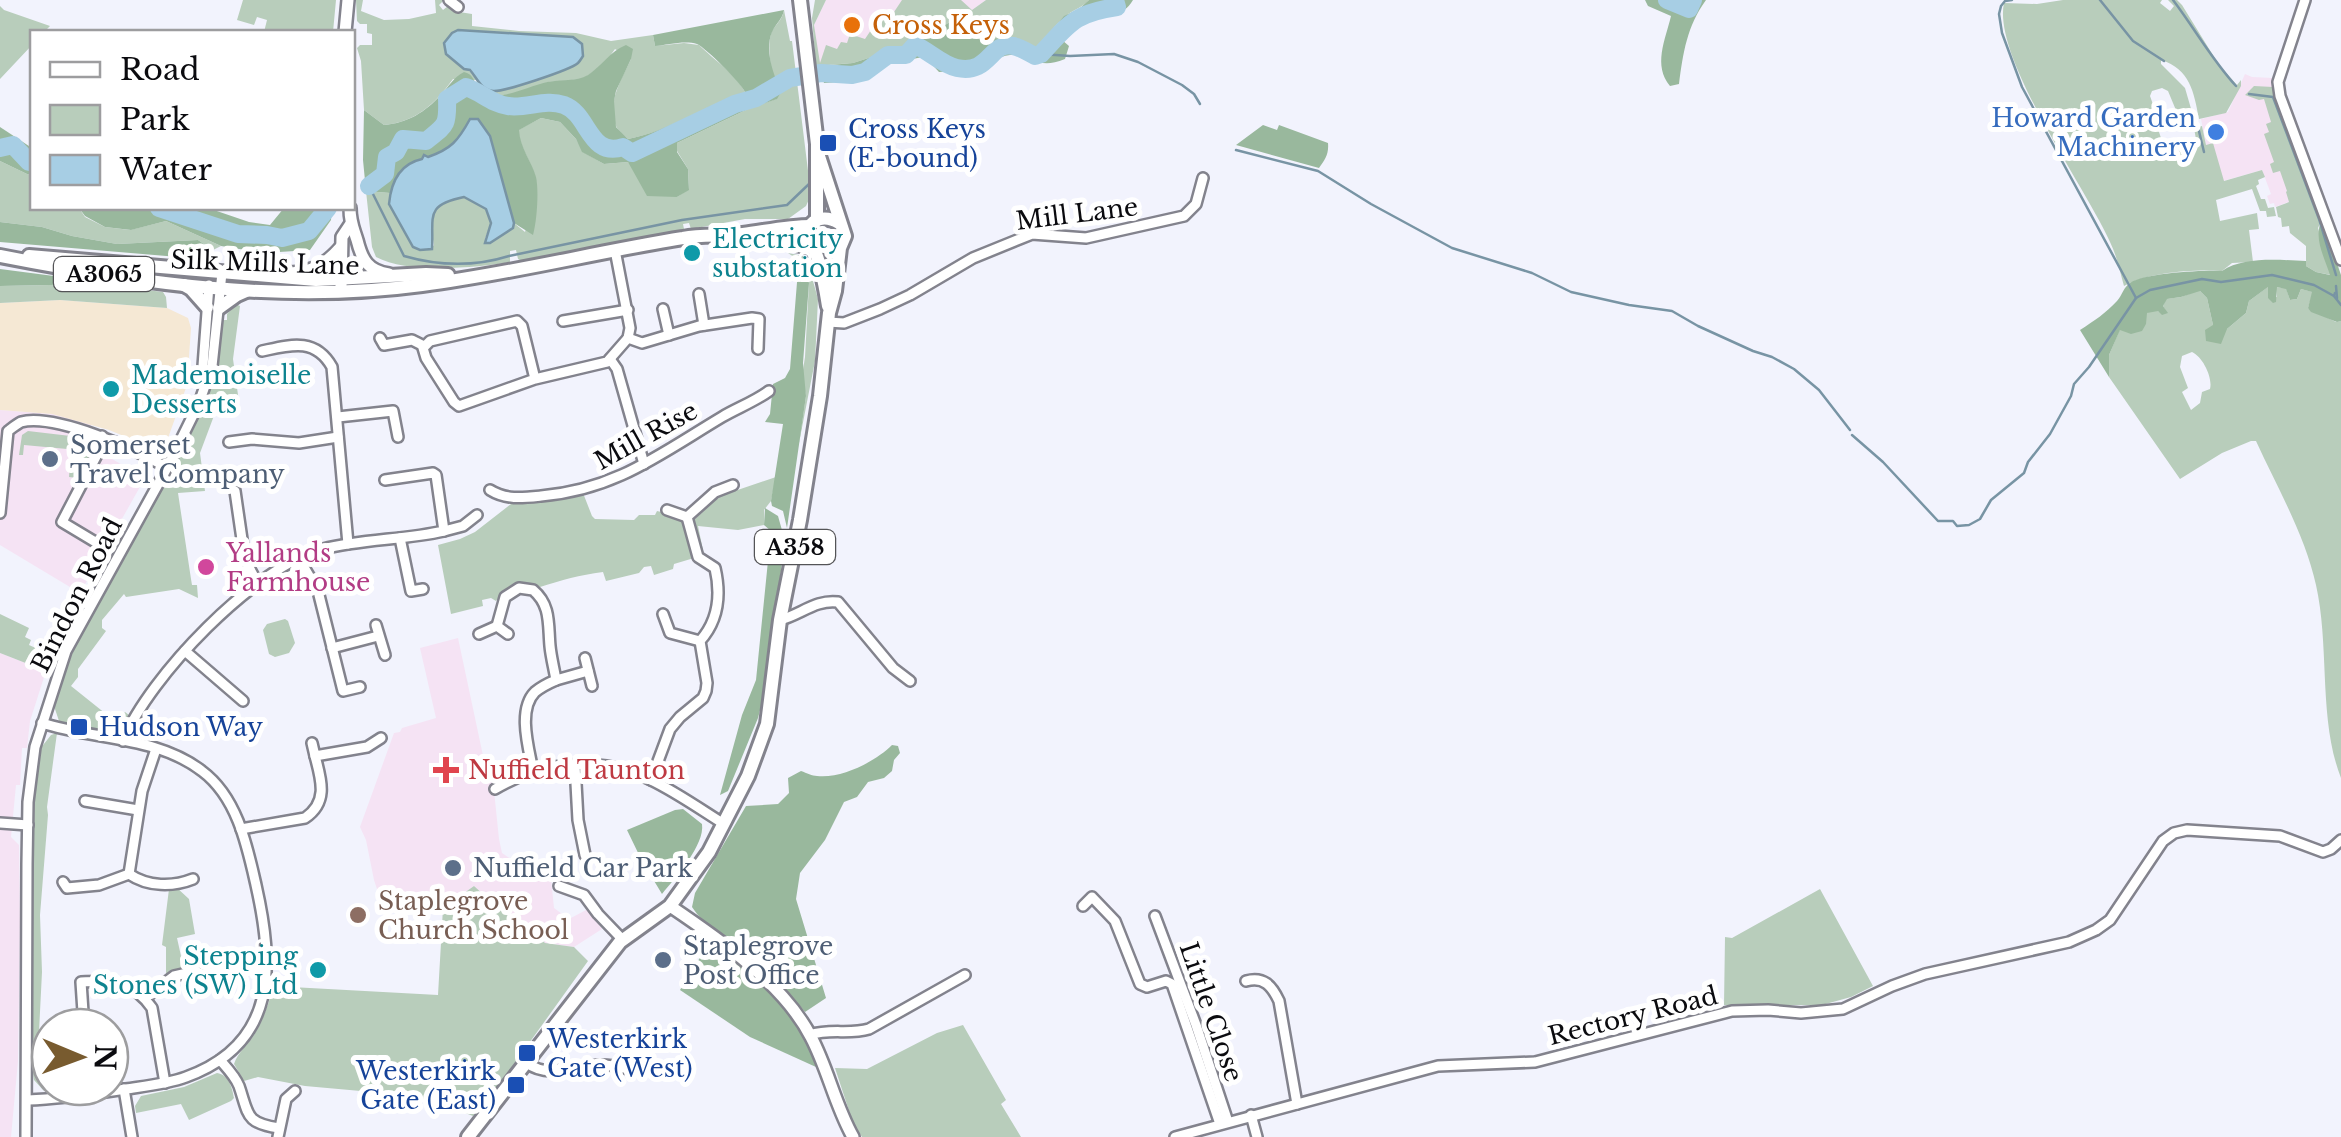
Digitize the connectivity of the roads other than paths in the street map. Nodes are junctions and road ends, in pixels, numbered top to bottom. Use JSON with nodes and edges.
{"nodes":[{"id":1,"x":348,"y":0,"type":"edge"},
{"id":2,"x":800,"y":0,"type":"edge"},
{"id":3,"x":809,"y":0,"type":"edge"},
{"id":4,"x":2306,"y":0,"type":"edge"},
{"id":5,"x":804,"y":21,"type":"junction"},
{"id":6,"x":345,"y":30,"type":"edge"},
{"id":7,"x":817,"y":150,"type":"junction"},
{"id":8,"x":1204,"y":178,"type":"dead end"},
{"id":9,"x":350,"y":210,"type":"edge"},
{"id":10,"x":814,"y":223,"type":"junction"},
{"id":11,"x":840,"y":223,"type":"junction"},
{"id":12,"x":350,"y":225,"type":"junction"},
{"id":13,"x":740,"y":235,"type":"junction"},
{"id":14,"x":341,"y":247,"type":"junction"},
{"id":15,"x":358,"y":247,"type":"junction"},
{"id":16,"x":840,"y":248,"type":"junction"},
{"id":17,"x":813,"y":249,"type":"junction"},
{"id":18,"x":615,"y":250,"type":"junction"},
{"id":19,"x":0,"y":256,"type":"edge"},
{"id":20,"x":2341,"y":260,"type":"edge"},
{"id":21,"x":258,"y":276,"type":"junction"},
{"id":22,"x":398,"y":276,"type":"junction"},
{"id":23,"x":470,"y":277,"type":"junction"},
{"id":24,"x":215,"y":280,"type":"junction"},
{"id":25,"x":183,"y":285,"type":"junction"},
{"id":26,"x":341,"y":285,"type":"junction"},
{"id":27,"x":356,"y":285,"type":"junction"},
{"id":28,"x":248,"y":290,"type":"junction"},
{"id":29,"x":699,"y":294,"type":"dead end"},
{"id":30,"x":762,"y":304,"type":"dead end"},
{"id":31,"x":213,"y":308,"type":"junction"},
{"id":32,"x":663,"y":309,"type":"dead end"},
{"id":33,"x":628,"y":310,"type":"junction"},
{"id":34,"x":759,"y":318,"type":"junction"},
{"id":35,"x":829,"y":318,"type":"junction"},
{"id":36,"x":563,"y":320,"type":"dead end"},
{"id":37,"x":704,"y":326,"type":"junction"},
{"id":38,"x":291,"y":332,"type":"dead end"},
{"id":39,"x":669,"y":335,"type":"junction"},
{"id":40,"x":380,"y":338,"type":"dead end"},
{"id":41,"x":628,"y":338,"type":"junction"},
{"id":42,"x":294,"y":344,"type":"junction"},
{"id":43,"x":424,"y":346,"type":"junction"},
{"id":44,"x":758,"y":349,"type":"dead end"},
{"id":45,"x":262,"y":351,"type":"dead end"},
{"id":46,"x":610,"y":359,"type":"junction"},
{"id":47,"x":536,"y":379,"type":"junction"},
{"id":48,"x":768,"y":391,"type":"dead end"},
{"id":49,"x":758,"y":398,"type":"junction"},
{"id":50,"x":765,"y":410,"type":"dead end"},
{"id":51,"x":338,"y":417,"type":"junction"},
{"id":52,"x":102,"y":436,"type":"junction"},
{"id":53,"x":338,"y":437,"type":"junction"},
{"id":54,"x":398,"y":437,"type":"dead end"},
{"id":55,"x":228,"y":442,"type":"dead end"},
{"id":56,"x":644,"y":464,"type":"junction"},
{"id":57,"x":166,"y":468,"type":"junction"},
{"id":58,"x":390,"y":475,"type":"dead end"},
{"id":59,"x":711,"y":479,"type":"dead end"},
{"id":60,"x":734,"y":486,"type":"dead end"},
{"id":61,"x":490,"y":490,"type":"dead end"},
{"id":62,"x":235,"y":491,"type":"dead end"},
{"id":63,"x":715,"y":492,"type":"junction"},
{"id":64,"x":250,"y":502,"type":"dead end"},
{"id":65,"x":236,"y":504,"type":"junction"},
{"id":66,"x":667,"y":510,"type":"dead end"},
{"id":67,"x":0,"y":513,"type":"edge"},
{"id":68,"x":477,"y":515,"type":"dead end"},
{"id":69,"x":687,"y":516,"type":"junction"},
{"id":70,"x":444,"y":531,"type":"junction"},
{"id":71,"x":400,"y":538,"type":"junction"},
{"id":72,"x":97,"y":543,"type":"dead end"},
{"id":73,"x":348,"y":544,"type":"junction"},
{"id":74,"x":298,"y":557,"type":"junction"},
{"id":75,"x":258,"y":584,"type":"junction"},
{"id":76,"x":423,"y":589,"type":"dead end"},
{"id":77,"x":664,"y":614,"type":"dead end"},
{"id":78,"x":780,"y":620,"type":"junction"},
{"id":79,"x":376,"y":625,"type":"dead end"},
{"id":80,"x":497,"y":626,"type":"junction"},
{"id":81,"x":479,"y":634,"type":"dead end"},
{"id":82,"x":508,"y":634,"type":"dead end"},
{"id":83,"x":378,"y":636,"type":"junction"},
{"id":84,"x":700,"y":641,"type":"junction"},
{"id":85,"x":332,"y":648,"type":"junction"},
{"id":86,"x":185,"y":651,"type":"junction"},
{"id":87,"x":385,"y":655,"type":"dead end"},
{"id":88,"x":585,"y":658,"type":"dead end"},
{"id":89,"x":588,"y":672,"type":"junction"},
{"id":90,"x":556,"y":680,"type":"junction"},
{"id":91,"x":910,"y":681,"type":"dead end"},
{"id":92,"x":592,"y":686,"type":"dead end"},
{"id":93,"x":360,"y":687,"type":"dead end"},
{"id":94,"x":243,"y":701,"type":"dead end"},
{"id":95,"x":42,"y":723,"type":"junction"},
{"id":96,"x":381,"y":738,"type":"dead end"},
{"id":97,"x":123,"y":741,"type":"junction"},
{"id":98,"x":312,"y":744,"type":"dead end"},
{"id":99,"x":367,"y":747,"type":"junction"},
{"id":100,"x":156,"y":749,"type":"junction"},
{"id":101,"x":315,"y":756,"type":"junction"},
{"id":102,"x":372,"y":758,"type":"dead end"},
{"id":103,"x":575,"y":765,"type":"junction"},
{"id":104,"x":534,"y":771,"type":"junction"},
{"id":105,"x":651,"y":780,"type":"junction"},
{"id":106,"x":495,"y":789,"type":"dead end"},
{"id":107,"x":85,"y":801,"type":"dead end"},
{"id":108,"x":138,"y":810,"type":"junction"},
{"id":109,"x":0,"y":824,"type":"edge"},
{"id":110,"x":724,"y":824,"type":"junction"},
{"id":111,"x":28,"y":825,"type":"junction"},
{"id":112,"x":592,"y":827,"type":"dead end"},
{"id":113,"x":240,"y":829,"type":"junction"},
{"id":114,"x":579,"y":831,"type":"junction"},
{"id":115,"x":2341,"y":840,"type":"edge"},
{"id":116,"x":585,"y":855,"type":"dead end"},
{"id":117,"x":130,"y":874,"type":"junction"},
{"id":118,"x":188,"y":884,"type":"dead end"},
{"id":119,"x":559,"y":886,"type":"dead end"},
{"id":120,"x":65,"y":888,"type":"dead end"},
{"id":121,"x":670,"y":906,"type":"junction"},
{"id":122,"x":1084,"y":906,"type":"dead end"},
{"id":123,"x":1156,"y":916,"type":"dead end"},
{"id":124,"x":622,"y":939,"type":"junction"},
{"id":125,"x":966,"y":976,"type":"dead end"},
{"id":126,"x":208,"y":978,"type":"dead end"},
{"id":127,"x":1246,"y":981,"type":"dead end"},
{"id":128,"x":68,"y":982,"type":"dead end"},
{"id":129,"x":82,"y":982,"type":"junction"},
{"id":130,"x":145,"y":998,"type":"junction"},
{"id":131,"x":83,"y":1007,"type":"edge"},
{"id":132,"x":810,"y":1036,"type":"junction"},
{"id":133,"x":220,"y":1060,"type":"junction"},
{"id":134,"x":528,"y":1063,"type":"junction"},
{"id":135,"x":633,"y":1070,"type":"dead end"},
{"id":136,"x":164,"y":1083,"type":"junction"},
{"id":137,"x":130,"y":1088,"type":"edge"},
{"id":138,"x":295,"y":1091,"type":"dead end"},
{"id":139,"x":28,"y":1100,"type":"joint"},
{"id":140,"x":1297,"y":1104,"type":"junction"},
{"id":141,"x":127,"y":1107,"type":"edge"},
{"id":142,"x":1251,"y":1115,"type":"junction"},
{"id":143,"x":1224,"y":1123,"type":"junction"},
{"id":144,"x":279,"y":1132,"type":"edge"},
{"id":145,"x":26,"y":1137,"type":"edge"},
{"id":146,"x":132,"y":1137,"type":"edge"},
{"id":147,"x":468,"y":1137,"type":"edge"},
{"id":148,"x":853,"y":1137,"type":"edge"},
{"id":149,"x":1176,"y":1137,"type":"edge"},
{"id":150,"x":1257,"y":1137,"type":"edge"}],
"edges":[{"from":1,"to":6,"type":"street"},
{"from":2,"to":5,"type":"main road","number":"A358"},
{"from":3,"to":5,"type":"main road","number":"A358"},
{"from":4,"to":20,"type":"street"},
{"from":5,"to":7,"type":"main road","number":"A358"},
{"from":7,"to":10,"type":"main road","number":"A358"},
{"from":7,"to":11,"type":"main road","number":"A358"},
{"from":8,"to":35,"type":"street","name":"Mill Lane"},
{"from":9,"to":12,"type":"street"},
{"from":10,"to":11,"type":"main road"},
{"from":10,"to":13,"type":"main road","name":"Silk Mills Lane","number":"A3065"},
{"from":10,"to":17,"type":"main road","number":"A358"},
{"from":11,"to":16,"type":"main road","number":"A358"},
{"from":12,"to":14,"type":"street"},
{"from":12,"to":15,"type":"street"},
{"from":13,"to":17,"type":"main road","name":"Silk Mills Lane","number":"A3065"},
{"from":13,"to":18,"type":"main road","name":"Silk Mills Lane","number":"A3065"},
{"from":14,"to":21,"type":"street"},
{"from":14,"to":26,"type":"street"},
{"from":15,"to":22,"type":"street"},
{"from":15,"to":27,"type":"street"},
{"from":16,"to":17,"type":"main road"},
{"from":16,"to":35,"type":"main road","number":"A358"},
{"from":17,"to":35,"type":"main road","number":"A358"},
{"from":18,"to":23,"type":"main road","name":"Silk Mills Lane","number":"A3065"},
{"from":18,"to":33,"type":"street"},
{"from":19,"to":24,"type":"main road","name":"Silk Mills Lane","number":"A3065"},
{"from":19,"to":25,"type":"main road","name":"Silk Mills Lane","number":"A3065"},
{"from":21,"to":24,"type":"main road","name":"Silk Mills Lane","number":"A3065"},
{"from":21,"to":26,"type":"main road","name":"Silk Mills Lane","number":"A3065"},
{"from":22,"to":23,"type":"main road","name":"Silk Mills Lane","number":"A3065"},
{"from":22,"to":27,"type":"main road","name":"Silk Mills Lane","number":"A3065"},
{"from":23,"to":27,"type":"main road","name":"Silk Mills Lane","number":"A3065"},
{"from":24,"to":25,"type":"main road","name":"Silk Mills Lane","number":"A3065"},
{"from":24,"to":28,"type":"main road","name":"Silk Mills Lane","number":"A3065"},
{"from":24,"to":31,"type":"street","name":"Bindon Road"},
{"from":25,"to":31,"type":"main road"},
{"from":26,"to":27,"type":"main road","name":"Silk Mills Lane","number":"A3065"},
{"from":26,"to":28,"type":"main road","name":"Silk Mills Lane","number":"A3065"},
{"from":28,"to":31,"type":"main road"},
{"from":29,"to":37,"type":"street"},
{"from":30,"to":34,"type":"street"},
{"from":31,"to":57,"type":"street","name":"Bindon Road"},
{"from":32,"to":39,"type":"street"},
{"from":33,"to":36,"type":"street"},
{"from":33,"to":41,"type":"street"},
{"from":34,"to":37,"type":"street"},
{"from":34,"to":44,"type":"street"},
{"from":35,"to":78,"type":"main road","number":"A358"},
{"from":37,"to":39,"type":"street"},
{"from":38,"to":42,"type":"street"},
{"from":39,"to":41,"type":"street"},
{"from":40,"to":43,"type":"street"},
{"from":41,"to":46,"type":"street"},
{"from":42,"to":45,"type":"street"},
{"from":42,"to":51,"type":"street"},
{"from":43,"to":47,"type":"street"},
{"from":43,"to":47,"type":"street"},
{"from":46,"to":47,"type":"street"},
{"from":46,"to":56,"type":"street"},
{"from":48,"to":49,"type":"street","name":"Mill Rise"},
{"from":49,"to":50,"type":"street"},
{"from":49,"to":56,"type":"street","name":"Mill Rise"},
{"from":51,"to":53,"type":"street"},
{"from":51,"to":54,"type":"street"},
{"from":52,"to":57,"type":"street"},
{"from":52,"to":67,"type":"street"},
{"from":52,"to":72,"type":"street"},
{"from":53,"to":55,"type":"street"},
{"from":53,"to":73,"type":"street"},
{"from":56,"to":61,"type":"street","name":"Mill Rise"},
{"from":57,"to":95,"type":"street","name":"Bindon Road"},
{"from":58,"to":70,"type":"street"},
{"from":59,"to":63,"type":"street"},
{"from":60,"to":63,"type":"street"},
{"from":62,"to":65,"type":"street"},
{"from":63,"to":69,"type":"street"},
{"from":64,"to":65,"type":"street"},
{"from":65,"to":75,"type":"street"},
{"from":66,"to":69,"type":"street"},
{"from":68,"to":70,"type":"street"},
{"from":69,"to":84,"type":"street"},
{"from":70,"to":71,"type":"street"},
{"from":71,"to":73,"type":"street"},
{"from":71,"to":76,"type":"street"},
{"from":73,"to":74,"type":"street"},
{"from":74,"to":75,"type":"street"},
{"from":74,"to":85,"type":"street"},
{"from":75,"to":86,"type":"street"},
{"from":77,"to":84,"type":"street"},
{"from":78,"to":91,"type":"street"},
{"from":78,"to":110,"type":"main road","number":"A358"},
{"from":79,"to":83,"type":"street"},
{"from":80,"to":81,"type":"street"},
{"from":80,"to":82,"type":"street"},
{"from":80,"to":90,"type":"street"},
{"from":83,"to":85,"type":"street"},
{"from":83,"to":87,"type":"street"},
{"from":84,"to":105,"type":"street"},
{"from":85,"to":93,"type":"street"},
{"from":86,"to":94,"type":"street"},
{"from":86,"to":97,"type":"street"},
{"from":88,"to":89,"type":"street"},
{"from":89,"to":90,"type":"street"},
{"from":89,"to":92,"type":"street"},
{"from":90,"to":104,"type":"street"},
{"from":95,"to":97,"type":"street"},
{"from":95,"to":111,"type":"street","name":"Bindon Road"},
{"from":96,"to":99,"type":"street"},
{"from":97,"to":100,"type":"street"},
{"from":98,"to":101,"type":"street"},
{"from":99,"to":101,"type":"street"},
{"from":99,"to":102,"type":"street"},
{"from":100,"to":108,"type":"street"},
{"from":100,"to":113,"type":"street"},
{"from":101,"to":113,"type":"street"},
{"from":103,"to":104,"type":"street"},
{"from":103,"to":105,"type":"street"},
{"from":103,"to":114,"type":"street"},
{"from":104,"to":106,"type":"street"},
{"from":105,"to":110,"type":"street"},
{"from":107,"to":108,"type":"street"},
{"from":108,"to":117,"type":"street"},
{"from":109,"to":111,"type":"street"},
{"from":110,"to":121,"type":"main road","number":"A358"},
{"from":111,"to":139,"type":"street","name":"Bindon Road"},
{"from":112,"to":114,"type":"street"},
{"from":113,"to":133,"type":"street"},
{"from":114,"to":116,"type":"street"},
{"from":115,"to":140,"type":"street","name":"Rectory Road"},
{"from":117,"to":118,"type":"street"},
{"from":117,"to":120,"type":"street"},
{"from":119,"to":124,"type":"street"},
{"from":121,"to":124,"type":"main road","number":"A358"},
{"from":121,"to":132,"type":"street"},
{"from":122,"to":143,"type":"street"},
{"from":123,"to":143,"type":"street","name":"Little Close"},
{"from":124,"to":134,"type":"main road","number":"A358"},
{"from":125,"to":132,"type":"street"},
{"from":126,"to":130,"type":"street"},
{"from":127,"to":140,"type":"street"},
{"from":128,"to":129,"type":"street"},
{"from":129,"to":130,"type":"street"},
{"from":129,"to":131,"type":"street"},
{"from":130,"to":136,"type":"street"},
{"from":132,"to":148,"type":"street"},
{"from":133,"to":136,"type":"street"},
{"from":133,"to":144,"type":"street"},
{"from":134,"to":135,"type":"street"},
{"from":134,"to":147,"type":"main road","number":"A358"},
{"from":136,"to":137,"type":"street"},
{"from":138,"to":144,"type":"street"},
{"from":139,"to":145,"type":"street","name":"Bindon Road"},
{"from":140,"to":142,"type":"street","name":"Rectory Road"},
{"from":141,"to":146,"type":"street"},
{"from":142,"to":143,"type":"street","name":"Rectory Road"},
{"from":142,"to":150,"type":"street"},
{"from":143,"to":149,"type":"street","name":"Rectory Road"}]}
